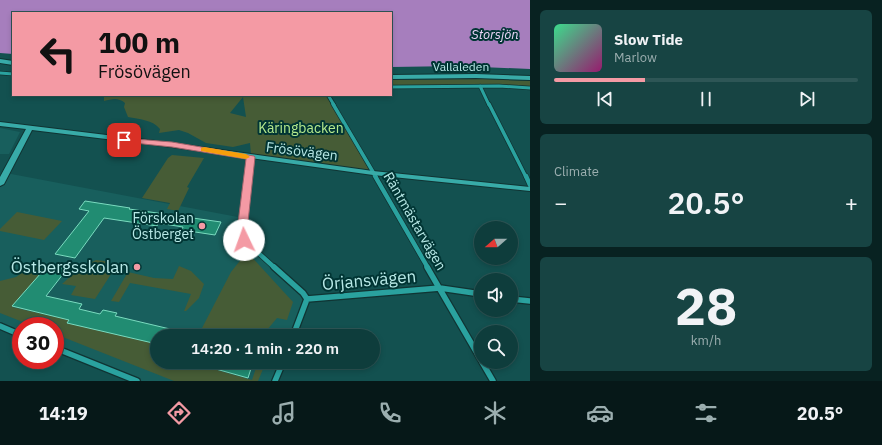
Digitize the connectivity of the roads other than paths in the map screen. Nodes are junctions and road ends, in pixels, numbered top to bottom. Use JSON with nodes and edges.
{"nodes":[{"id":1,"x":0,"y":61,"type":"edge"},
{"id":2,"x":12,"y":63,"type":"edge"},
{"id":3,"x":0,"y":73,"type":"edge"},
{"id":4,"x":12,"y":74,"type":"edge"},
{"id":5,"x":392,"y":77,"type":"edge"},
{"id":6,"x":530,"y":78,"type":"edge"},
{"id":7,"x":480,"y":86,"type":"junction"},
{"id":8,"x":392,"y":87,"type":"edge"},
{"id":9,"x":530,"y":88,"type":"edge"},
{"id":10,"x":329,"y":96,"type":"edge"},
{"id":11,"x":0,"y":124,"type":"edge"},
{"id":12,"x":30,"y":128,"type":"junction"},
{"id":13,"x":251,"y":157,"type":"junction"},
{"id":14,"x":373,"y":172,"type":"junction"},
{"id":15,"x":0,"y":184,"type":"edge"},
{"id":16,"x":530,"y":185,"type":"edge"},
{"id":17,"x":530,"y":189,"type":"edge"},
{"id":18,"x":440,"y":288,"type":"junction"},
{"id":19,"x":474,"y":293,"type":"edge"},
{"id":20,"x":307,"y":299,"type":"junction"},
{"id":21,"x":518,"y":300,"type":"edge"},
{"id":22,"x":530,"y":301,"type":"edge"},
{"id":23,"x":0,"y":326,"type":"edge"},
{"id":24,"x":295,"y":329,"type":"edge"},
{"id":25,"x":12,"y":331,"type":"edge"},
{"id":26,"x":474,"y":347,"type":"edge"},
{"id":27,"x":64,"y":352,"type":"edge"},
{"id":28,"x":280,"y":369,"type":"edge"},
{"id":29,"x":486,"y":369,"type":"edge"},
{"id":30,"x":137,"y":381,"type":"edge"},
{"id":31,"x":275,"y":381,"type":"edge"},
{"id":32,"x":493,"y":381,"type":"edge"}],
"edges":[{"from":1,"to":2,"type":"street"},
{"from":3,"to":4,"type":"street"},
{"from":5,"to":6,"type":"street","name":"Vallaleden"},
{"from":7,"to":8,"type":"street"},
{"from":7,"to":9,"type":"street"},
{"from":7,"to":16,"type":"street"},
{"from":10,"to":14,"type":"street","name":"Räntmästarvägen"},
{"from":11,"to":12,"type":"street","name":"Frösövägen"},
{"from":12,"to":13,"type":"street","name":"Frösövägen"},
{"from":12,"to":15,"type":"street"},
{"from":13,"to":14,"type":"street","name":"Frösövägen"},
{"from":13,"to":20,"type":"street"},
{"from":14,"to":17,"type":"street","name":"Frösövägen"},
{"from":14,"to":18,"type":"street","name":"Räntmästarvägen"},
{"from":18,"to":19,"type":"street","name":"Örjansvägen"},
{"from":18,"to":20,"type":"street","name":"Örjansvägen"},
{"from":18,"to":26,"type":"street","name":"Räntmästarvägen"},
{"from":20,"to":24,"type":"street"},
{"from":21,"to":22,"type":"street"},
{"from":23,"to":25,"type":"street"},
{"from":27,"to":30,"type":"street"},
{"from":28,"to":31,"type":"street"},
{"from":29,"to":32,"type":"street","name":"Räntmästarvägen"}]}
